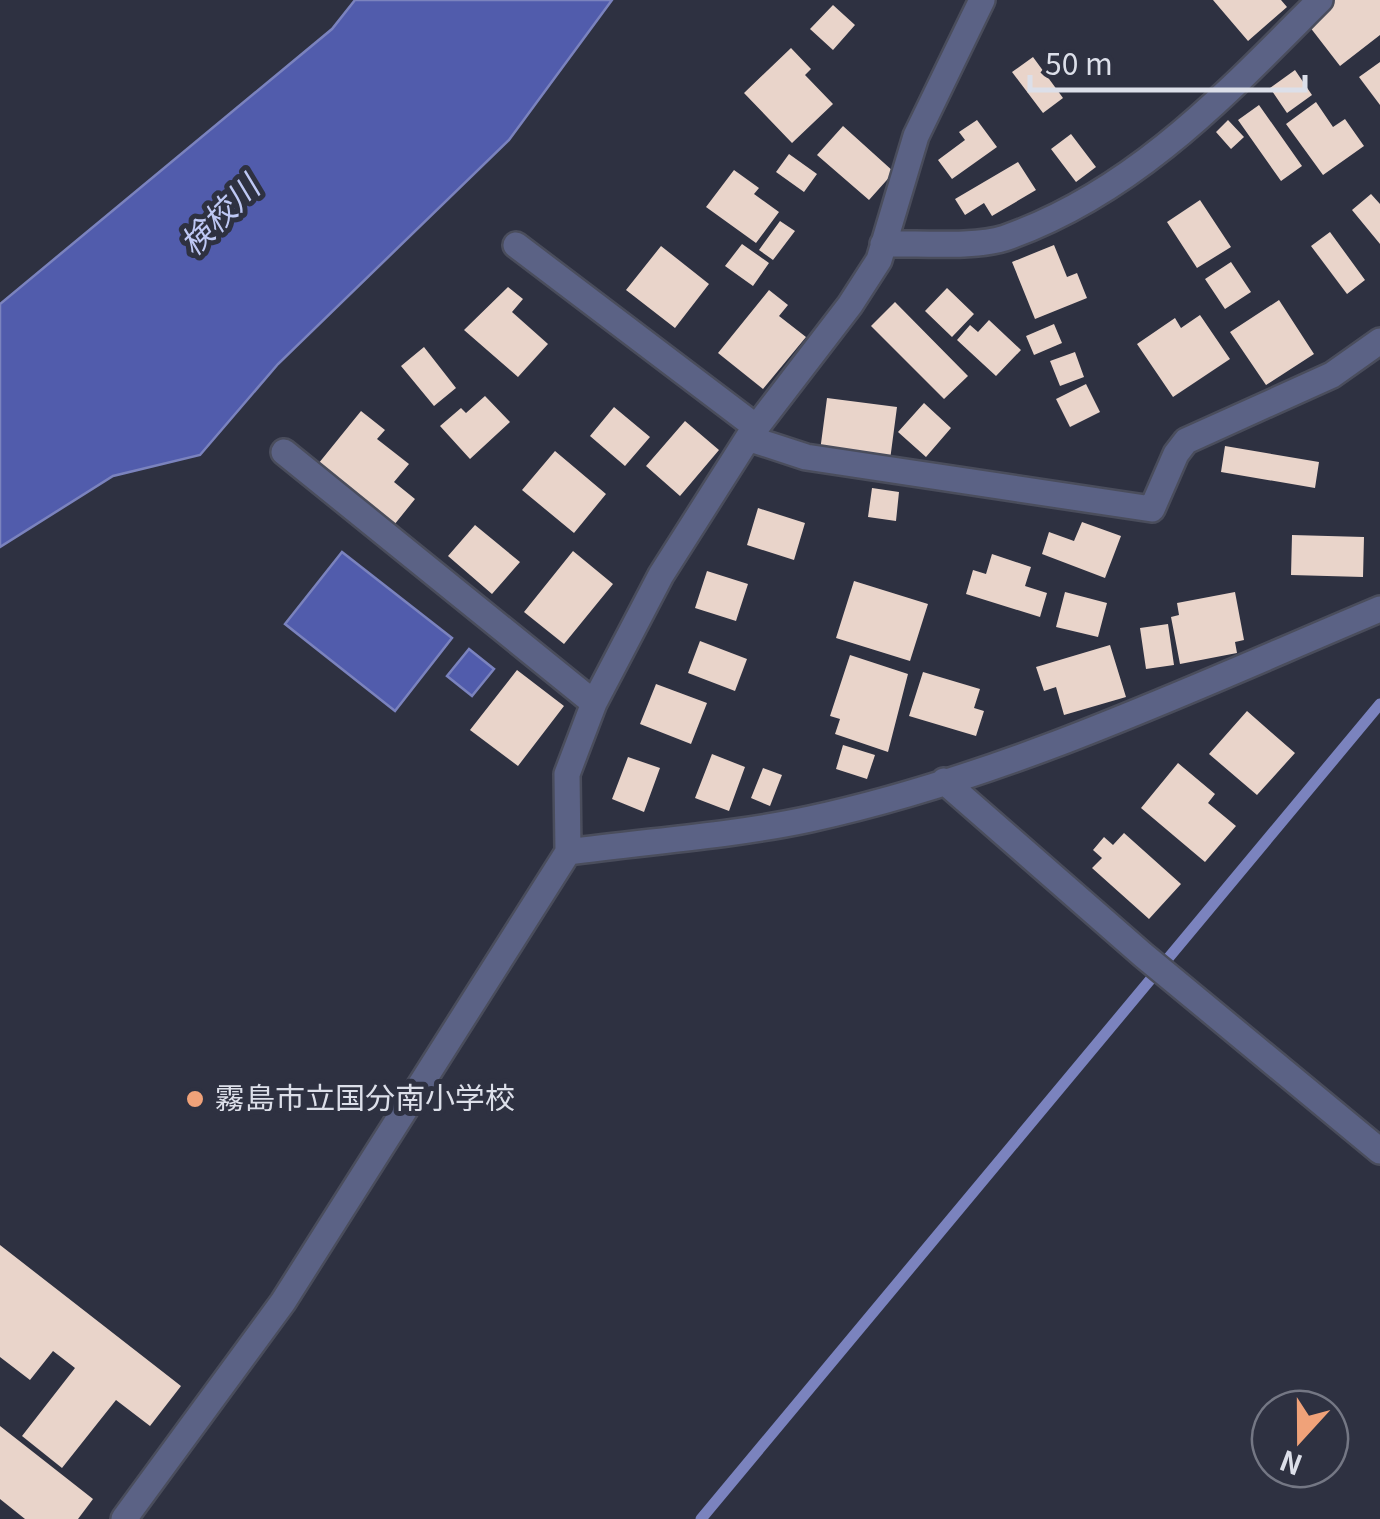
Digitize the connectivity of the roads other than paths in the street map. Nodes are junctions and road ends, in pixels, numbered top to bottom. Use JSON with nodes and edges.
{"nodes":[{"id":1,"x":982,"y":0,"type":"edge"},
{"id":2,"x":1320,"y":0,"type":"edge"},
{"id":3,"x":883,"y":244,"type":"junction"},
{"id":4,"x":516,"y":246,"type":"dead end"},
{"id":5,"x":1380,"y":341,"type":"edge"},
{"id":6,"x":752,"y":432,"type":"junction"},
{"id":7,"x":284,"y":452,"type":"dead end"},
{"id":8,"x":1380,"y":609,"type":"edge"},
{"id":9,"x":594,"y":703,"type":"junction"},
{"id":10,"x":944,"y":781,"type":"junction"},
{"id":11,"x":568,"y":852,"type":"junction"},
{"id":12,"x":1380,"y":1151,"type":"edge"},
{"id":13,"x":124,"y":1519,"type":"edge"}],
"edges":[{"from":1,"to":3,"type":"street"},
{"from":2,"to":3,"type":"street"},
{"from":3,"to":6,"type":"street"},
{"from":4,"to":6,"type":"street"},
{"from":5,"to":6,"type":"street"},
{"from":6,"to":9,"type":"street"},
{"from":7,"to":9,"type":"street"},
{"from":8,"to":10,"type":"street"},
{"from":9,"to":11,"type":"street"},
{"from":10,"to":11,"type":"street"},
{"from":10,"to":12,"type":"street"},
{"from":11,"to":13,"type":"street"}]}
